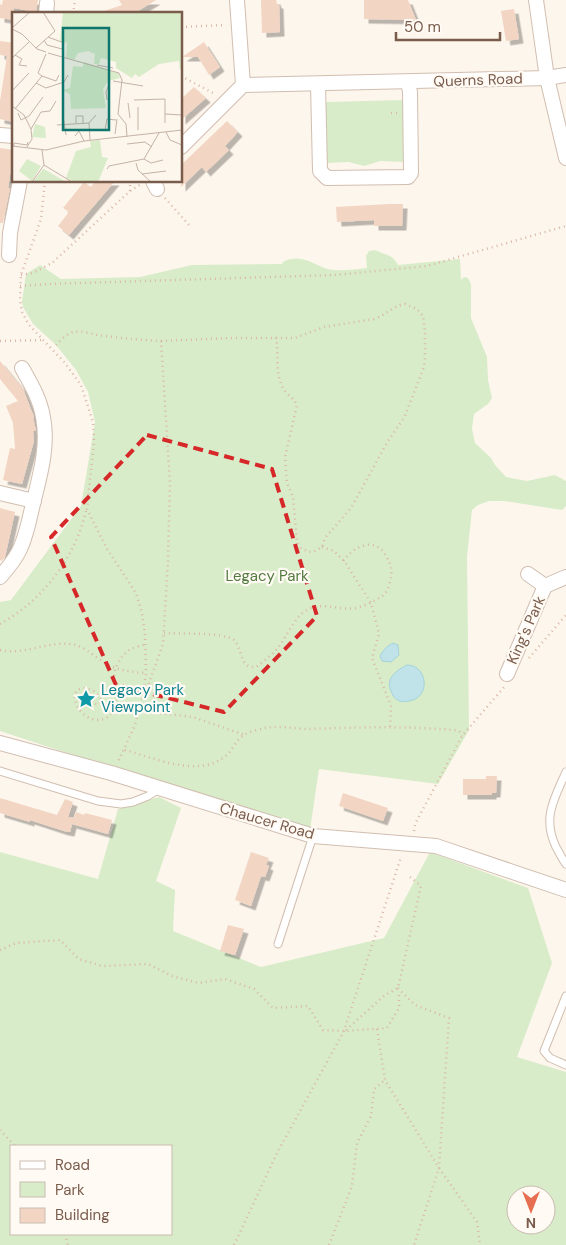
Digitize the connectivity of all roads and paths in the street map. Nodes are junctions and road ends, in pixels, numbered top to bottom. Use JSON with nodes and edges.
{"nodes":[{"id":1,"x":237,"y":0,"type":"edge"},
{"id":2,"x":536,"y":0,"type":"edge"},
{"id":3,"x":239,"y":25,"type":"junction"},
{"id":4,"x":182,"y":27,"type":"edge"},
{"id":5,"x":566,"y":75,"type":"edge"},
{"id":6,"x":182,"y":77,"type":"edge"},
{"id":7,"x":547,"y":78,"type":"junction"},
{"id":8,"x":408,"y":82,"type":"junction"},
{"id":9,"x":318,"y":84,"type":"junction"},
{"id":10,"x":243,"y":85,"type":"junction"},
{"id":11,"x":228,"y":100,"type":"junction"},
{"id":12,"x":182,"y":146,"type":"edge"},
{"id":13,"x":562,"y":155,"type":"edge"},
{"id":14,"x":20,"y":182,"type":"edge"},
{"id":15,"x":45,"y":182,"type":"edge"},
{"id":16,"x":130,"y":182,"type":"edge"},
{"id":17,"x":152,"y":184,"type":"edge"},
{"id":18,"x":130,"y":191,"type":"junction"},
{"id":19,"x":190,"y":225,"type":"dead end"},
{"id":20,"x":566,"y":226,"type":"edge"},
{"id":21,"x":8,"y":255,"type":"dead end"},
{"id":22,"x":21,"y":275,"type":"junction"},
{"id":23,"x":20,"y":286,"type":"junction"},
{"id":24,"x":276,"y":337,"type":"junction"},
{"id":25,"x":43,"y":340,"type":"junction"},
{"id":26,"x":161,"y":340,"type":"junction"},
{"id":27,"x":0,"y":341,"type":"edge"},
{"id":28,"x":56,"y":345,"type":"dead end"},
{"id":29,"x":22,"y":368,"type":"dead end"},
{"id":30,"x":0,"y":493,"type":"edge"},
{"id":31,"x":34,"y":501,"type":"junction"},
{"id":32,"x":86,"y":509,"type":"junction"},
{"id":33,"x":322,"y":547,"type":"junction"},
{"id":34,"x":343,"y":561,"type":"junction"},
{"id":35,"x":528,"y":574,"type":"dead end"},
{"id":36,"x":0,"y":577,"type":"edge"},
{"id":37,"x":566,"y":577,"type":"edge"},
{"id":38,"x":545,"y":586,"type":"junction"},
{"id":39,"x":371,"y":603,"type":"junction"},
{"id":40,"x":566,"y":615,"type":"edge"},
{"id":41,"x":0,"y":624,"type":"edge"},
{"id":42,"x":164,"y":633,"type":"junction"},
{"id":43,"x":146,"y":644,"type":"junction"},
{"id":44,"x":0,"y":650,"type":"edge"},
{"id":45,"x":528,"y":659,"type":"dead end"},
{"id":46,"x":116,"y":669,"type":"junction"},
{"id":47,"x":146,"y":673,"type":"junction"},
{"id":48,"x":508,"y":678,"type":"joint"},
{"id":49,"x":87,"y":698,"type":"dead end"},
{"id":50,"x":142,"y":700,"type":"junction"},
{"id":51,"x":140,"y":710,"type":"junction"},
{"id":52,"x":390,"y":727,"type":"junction"},
{"id":53,"x":245,"y":735,"type":"junction"},
{"id":54,"x":462,"y":736,"type":"junction"},
{"id":55,"x":0,"y":743,"type":"edge"},
{"id":56,"x":124,"y":750,"type":"junction"},
{"id":57,"x":0,"y":771,"type":"edge"},
{"id":58,"x":566,"y":772,"type":"edge"},
{"id":59,"x":111,"y":773,"type":"junction"},
{"id":60,"x":159,"y":788,"type":"junction"},
{"id":61,"x":314,"y":836,"type":"junction"},
{"id":62,"x":405,"y":843,"type":"junction"},
{"id":63,"x":566,"y":864,"type":"edge"},
{"id":64,"x":409,"y":876,"type":"dead end"},
{"id":65,"x":566,"y":890,"type":"edge"},
{"id":66,"x":278,"y":944,"type":"dead end"},
{"id":67,"x":0,"y":950,"type":"edge"},
{"id":68,"x":399,"y":990,"type":"junction"},
{"id":69,"x":566,"y":996,"type":"edge"},
{"id":70,"x":377,"y":1029,"type":"junction"},
{"id":71,"x":344,"y":1031,"type":"junction"},
{"id":72,"x":566,"y":1065,"type":"edge"},
{"id":73,"x":385,"y":1080,"type":"junction"},
{"id":74,"x":0,"y":1130,"type":"edge"},
{"id":75,"x":14,"y":1145,"type":"edge"},
{"id":76,"x":438,"y":1168,"type":"junction"},
{"id":77,"x":234,"y":1245,"type":"edge"},
{"id":78,"x":328,"y":1245,"type":"edge"},
{"id":79,"x":414,"y":1245,"type":"edge"},
{"id":80,"x":480,"y":1245,"type":"edge"}],
"edges":[{"from":1,"to":3,"type":"street"},
{"from":2,"to":7,"type":"street"},
{"from":3,"to":4,"type":"path"},
{"from":3,"to":10,"type":"street"},
{"from":5,"to":7,"type":"street","name":"Querns Road"},
{"from":6,"to":11,"type":"path"},
{"from":7,"to":8,"type":"street","name":"Querns Road"},
{"from":7,"to":13,"type":"street"},
{"from":8,"to":9,"type":"street","name":"Querns Road"},
{"from":8,"to":9,"type":"street"},
{"from":9,"to":10,"type":"street","name":"Querns Road"},
{"from":10,"to":11,"type":"street"},
{"from":11,"to":12,"type":"street"},
{"from":14,"to":21,"type":"street"},
{"from":15,"to":22,"type":"path"},
{"from":16,"to":18,"type":"path"},
{"from":17,"to":18,"type":"path"},
{"from":17,"to":19,"type":"path"},
{"from":18,"to":22,"type":"path"},
{"from":20,"to":23,"type":"path"},
{"from":22,"to":23,"type":"path"},
{"from":23,"to":25,"type":"path"},
{"from":24,"to":26,"type":"path"},
{"from":24,"to":33,"type":"path"},
{"from":24,"to":33,"type":"path"},
{"from":25,"to":27,"type":"path"},
{"from":25,"to":32,"type":"path"},
{"from":26,"to":28,"type":"path"},
{"from":26,"to":42,"type":"path"},
{"from":29,"to":31,"type":"street"},
{"from":30,"to":31,"type":"street"},
{"from":31,"to":36,"type":"street"},
{"from":32,"to":41,"type":"path"},
{"from":32,"to":43,"type":"path"},
{"from":33,"to":34,"type":"path"},
{"from":34,"to":39,"type":"path"},
{"from":34,"to":39,"type":"path"},
{"from":35,"to":38,"type":"street","name":"King's Park"},
{"from":37,"to":38,"type":"street","name":"King's Park"},
{"from":38,"to":48,"type":"street","name":"King's Park"},
{"from":39,"to":42,"type":"path"},
{"from":39,"to":52,"type":"path"},
{"from":40,"to":45,"type":"path"},
{"from":42,"to":50,"type":"path"},
{"from":43,"to":46,"type":"path"},
{"from":43,"to":47,"type":"path"},
{"from":44,"to":46,"type":"path"},
{"from":46,"to":47,"type":"path"},
{"from":46,"to":49,"type":"path"},
{"from":47,"to":50,"type":"path"},
{"from":48,"to":54,"type":"path"},
{"from":50,"to":51,"type":"path"},
{"from":51,"to":53,"type":"path"},
{"from":51,"to":56,"type":"path"},
{"from":52,"to":53,"type":"path"},
{"from":52,"to":54,"type":"path"},
{"from":53,"to":56,"type":"path"},
{"from":54,"to":62,"type":"path"},
{"from":55,"to":59,"type":"street","name":"Chaucer Road"},
{"from":56,"to":59,"type":"path"},
{"from":57,"to":60,"type":"lane"},
{"from":58,"to":63,"type":"lane"},
{"from":59,"to":60,"type":"street","name":"Chaucer Road"},
{"from":60,"to":61,"type":"street","name":"Chaucer Road"},
{"from":61,"to":62,"type":"street","name":"Chaucer Road"},
{"from":61,"to":66,"type":"lane"},
{"from":62,"to":65,"type":"street","name":"Chaucer Road"},
{"from":62,"to":71,"type":"path"},
{"from":64,"to":68,"type":"path"},
{"from":67,"to":71,"type":"path"},
{"from":68,"to":70,"type":"path"},
{"from":68,"to":71,"type":"path"},
{"from":68,"to":76,"type":"path"},
{"from":69,"to":72,"type":"lane"},
{"from":70,"to":71,"type":"path"},
{"from":70,"to":73,"type":"path"},
{"from":71,"to":77,"type":"path"},
{"from":73,"to":76,"type":"path"},
{"from":73,"to":78,"type":"path"},
{"from":74,"to":75,"type":"path"},
{"from":76,"to":79,"type":"path"},
{"from":76,"to":80,"type":"path"}]}
